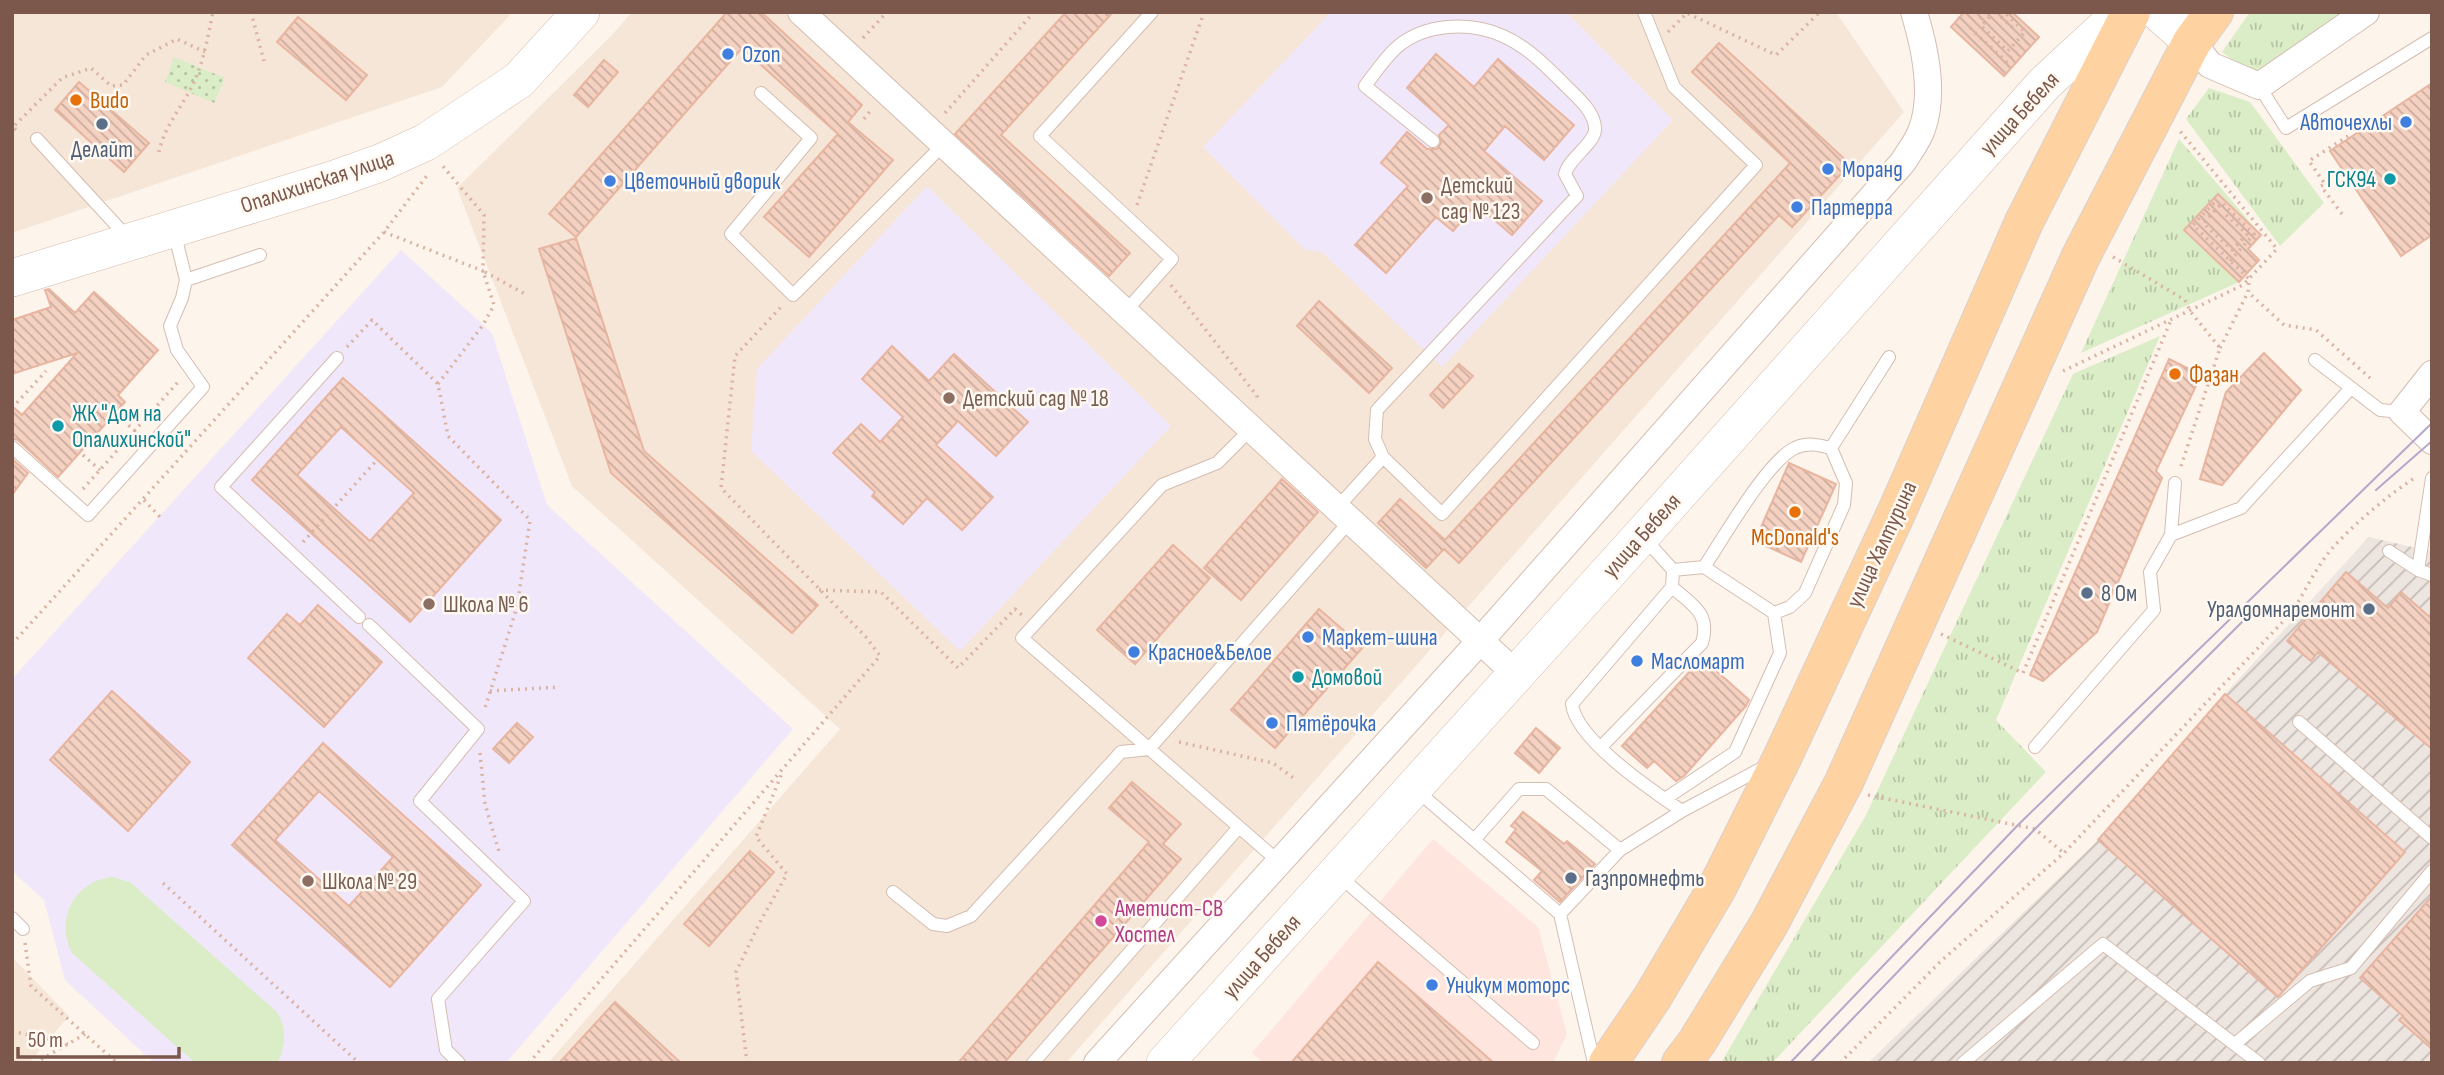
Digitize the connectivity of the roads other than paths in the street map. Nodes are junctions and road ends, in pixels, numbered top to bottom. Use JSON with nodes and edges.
{"nodes":[{"id":1,"x":581,"y":12,"type":"edge"},
{"id":2,"x":801,"y":12,"type":"edge"},
{"id":3,"x":1152,"y":12,"type":"edge"},
{"id":4,"x":1643,"y":12,"type":"edge"},
{"id":5,"x":1914,"y":12,"type":"edge"},
{"id":6,"x":2122,"y":12,"type":"edge"},
{"id":7,"x":2131,"y":12,"type":"edge"},
{"id":8,"x":2158,"y":12,"type":"edge"},
{"id":9,"x":2366,"y":12,"type":"edge"},
{"id":10,"x":2203,"y":27,"type":"edge"},
{"id":11,"x":2432,"y":38,"type":"edge"},
{"id":12,"x":2259,"y":86,"type":"junction"},
{"id":13,"x":761,"y":93,"type":"dead end"},
{"id":14,"x":936,"y":137,"type":"junction"},
{"id":15,"x":37,"y":139,"type":"dead end"},
{"id":16,"x":1433,"y":141,"type":"dead end"},
{"id":17,"x":172,"y":228,"type":"junction"},
{"id":18,"x":131,"y":241,"type":"junction"},
{"id":19,"x":260,"y":255,"type":"dead end"},
{"id":20,"x":12,"y":278,"type":"edge"},
{"id":21,"x":186,"y":280,"type":"junction"},
{"id":22,"x":1125,"y":312,"type":"junction"},
{"id":23,"x":1889,"y":357,"type":"dead end"},
{"id":24,"x":337,"y":358,"type":"road end"},
{"id":25,"x":2315,"y":360,"type":"dead end"},
{"id":26,"x":2432,"y":374,"type":"edge"},
{"id":27,"x":2351,"y":388,"type":"junction"},
{"id":28,"x":2402,"y":412,"type":"junction"},
{"id":29,"x":1251,"y":429,"type":"junction"},
{"id":30,"x":2432,"y":441,"type":"edge"},
{"id":31,"x":12,"y":447,"type":"edge"},
{"id":32,"x":1831,"y":449,"type":"junction"},
{"id":33,"x":1383,"y":457,"type":"junction"},
{"id":34,"x":2432,"y":478,"type":"edge"},
{"id":35,"x":2175,"y":483,"type":"road end"},
{"id":36,"x":1344,"y":514,"type":"junction"},
{"id":37,"x":1642,"y":535,"type":"junction"},
{"id":38,"x":2171,"y":535,"type":"junction"},
{"id":39,"x":2389,"y":551,"type":"dead end"},
{"id":40,"x":1704,"y":567,"type":"junction"},
{"id":41,"x":1673,"y":570,"type":"junction"},
{"id":42,"x":2418,"y":570,"type":"junction"},
{"id":43,"x":2432,"y":575,"type":"edge"},
{"id":44,"x":1672,"y":587,"type":"junction"},
{"id":45,"x":1774,"y":613,"type":"junction"},
{"id":46,"x":1480,"y":641,"type":"junction"},
{"id":47,"x":1515,"y":673,"type":"junction"},
{"id":48,"x":2299,"y":722,"type":"dead end"},
{"id":49,"x":1601,"y":747,"type":"junction"},
{"id":50,"x":2035,"y":747,"type":"dead end"},
{"id":51,"x":1149,"y":749,"type":"junction"},
{"id":52,"x":1782,"y":758,"type":"junction"},
{"id":53,"x":1414,"y":788,"type":"junction"},
{"id":54,"x":1665,"y":799,"type":"junction"},
{"id":55,"x":1682,"y":811,"type":"junction"},
{"id":56,"x":1239,"y":827,"type":"junction"},
{"id":57,"x":2432,"y":838,"type":"edge"},
{"id":58,"x":1475,"y":839,"type":"junction"},
{"id":59,"x":1620,"y":850,"type":"junction"},
{"id":60,"x":1278,"y":861,"type":"junction"},
{"id":61,"x":2432,"y":871,"type":"edge"},
{"id":62,"x":1336,"y":873,"type":"junction"},
{"id":63,"x":893,"y":892,"type":"dead end"},
{"id":64,"x":1560,"y":914,"type":"junction"},
{"id":65,"x":12,"y":918,"type":"edge"},
{"id":66,"x":23,"y":929,"type":"road end"},
{"id":67,"x":1533,"y":1043,"type":"dead end"},
{"id":68,"x":2235,"y":1044,"type":"junction"},
{"id":69,"x":1168,"y":1062,"type":"edge"},
{"id":70,"x":2260,"y":1062,"type":"edge"},
{"id":71,"x":458,"y":1063,"type":"edge"},
{"id":72,"x":1033,"y":1063,"type":"edge"},
{"id":73,"x":1097,"y":1063,"type":"edge"},
{"id":74,"x":1594,"y":1063,"type":"edge"},
{"id":75,"x":1608,"y":1063,"type":"edge"},
{"id":76,"x":1681,"y":1063,"type":"edge"},
{"id":77,"x":1963,"y":1063,"type":"edge"}],
"edges":[{"from":1,"to":17,"type":"main road","name":"Опалихинская улица"},
{"from":2,"to":14,"type":"street"},
{"from":3,"to":22,"type":"lane"},
{"from":4,"to":33,"type":"lane"},
{"from":5,"to":46,"type":"street"},
{"from":6,"to":37,"type":"main road","name":"улица Бебеля"},
{"from":7,"to":52,"type":"main road","name":"улица Халтурина"},
{"from":8,"to":10,"type":"main road"},
{"from":9,"to":12,"type":"street"},
{"from":10,"to":12,"type":"street"},
{"from":10,"to":76,"type":"main road"},
{"from":11,"to":12,"type":"lane"},
{"from":13,"to":14,"type":"lane"},
{"from":14,"to":22,"type":"street"},
{"from":15,"to":18,"type":"lane"},
{"from":16,"to":33,"type":"lane"},
{"from":17,"to":18,"type":"main road","name":"Опалихинская улица"},
{"from":17,"to":21,"type":"lane"},
{"from":18,"to":20,"type":"main road","name":"Опалихинская улица"},
{"from":19,"to":21,"type":"lane"},
{"from":21,"to":31,"type":"lane"},
{"from":22,"to":29,"type":"street"},
{"from":23,"to":32,"type":"lane"},
{"from":24,"to":71,"type":"lane"},
{"from":25,"to":27,"type":"lane"},
{"from":26,"to":28,"type":"street"},
{"from":27,"to":28,"type":"lane"},
{"from":27,"to":38,"type":"lane"},
{"from":28,"to":30,"type":"street"},
{"from":29,"to":36,"type":"street"},
{"from":29,"to":51,"type":"lane"},
{"from":32,"to":40,"type":"lane"},
{"from":32,"to":45,"type":"lane"},
{"from":33,"to":36,"type":"lane"},
{"from":34,"to":42,"type":"lane"},
{"from":35,"to":38,"type":"lane"},
{"from":36,"to":46,"type":"street"},
{"from":36,"to":51,"type":"lane"},
{"from":37,"to":41,"type":"lane"},
{"from":37,"to":47,"type":"main road","name":"улица Бебеля"},
{"from":38,"to":50,"type":"lane"},
{"from":39,"to":42,"type":"lane"},
{"from":40,"to":41,"type":"lane"},
{"from":40,"to":45,"type":"lane"},
{"from":41,"to":44,"type":"lane"},
{"from":42,"to":43,"type":"lane"},
{"from":44,"to":49,"type":"lane"},
{"from":44,"to":49,"type":"lane"},
{"from":45,"to":54,"type":"lane"},
{"from":46,"to":47,"type":"street"},
{"from":46,"to":60,"type":"street"},
{"from":47,"to":53,"type":"main road","name":"улица Бебеля"},
{"from":48,"to":57,"type":"lane"},
{"from":49,"to":54,"type":"lane"},
{"from":51,"to":56,"type":"lane"},
{"from":51,"to":63,"type":"lane"},
{"from":52,"to":55,"type":"lane"},
{"from":52,"to":75,"type":"main road","name":"улица Халтурина"},
{"from":53,"to":58,"type":"lane"},
{"from":53,"to":62,"type":"main road","name":"улица Бебеля"},
{"from":54,"to":55,"type":"lane"},
{"from":55,"to":59,"type":"lane"},
{"from":56,"to":60,"type":"lane"},
{"from":56,"to":72,"type":"lane"},
{"from":58,"to":59,"type":"lane"},
{"from":58,"to":64,"type":"lane"},
{"from":59,"to":64,"type":"lane"},
{"from":60,"to":73,"type":"street"},
{"from":61,"to":68,"type":"lane"},
{"from":62,"to":67,"type":"lane"},
{"from":62,"to":69,"type":"main road","name":"улица Бебеля"},
{"from":64,"to":74,"type":"lane"},
{"from":65,"to":66,"type":"lane"},
{"from":68,"to":70,"type":"lane"},
{"from":68,"to":77,"type":"lane"}]}
